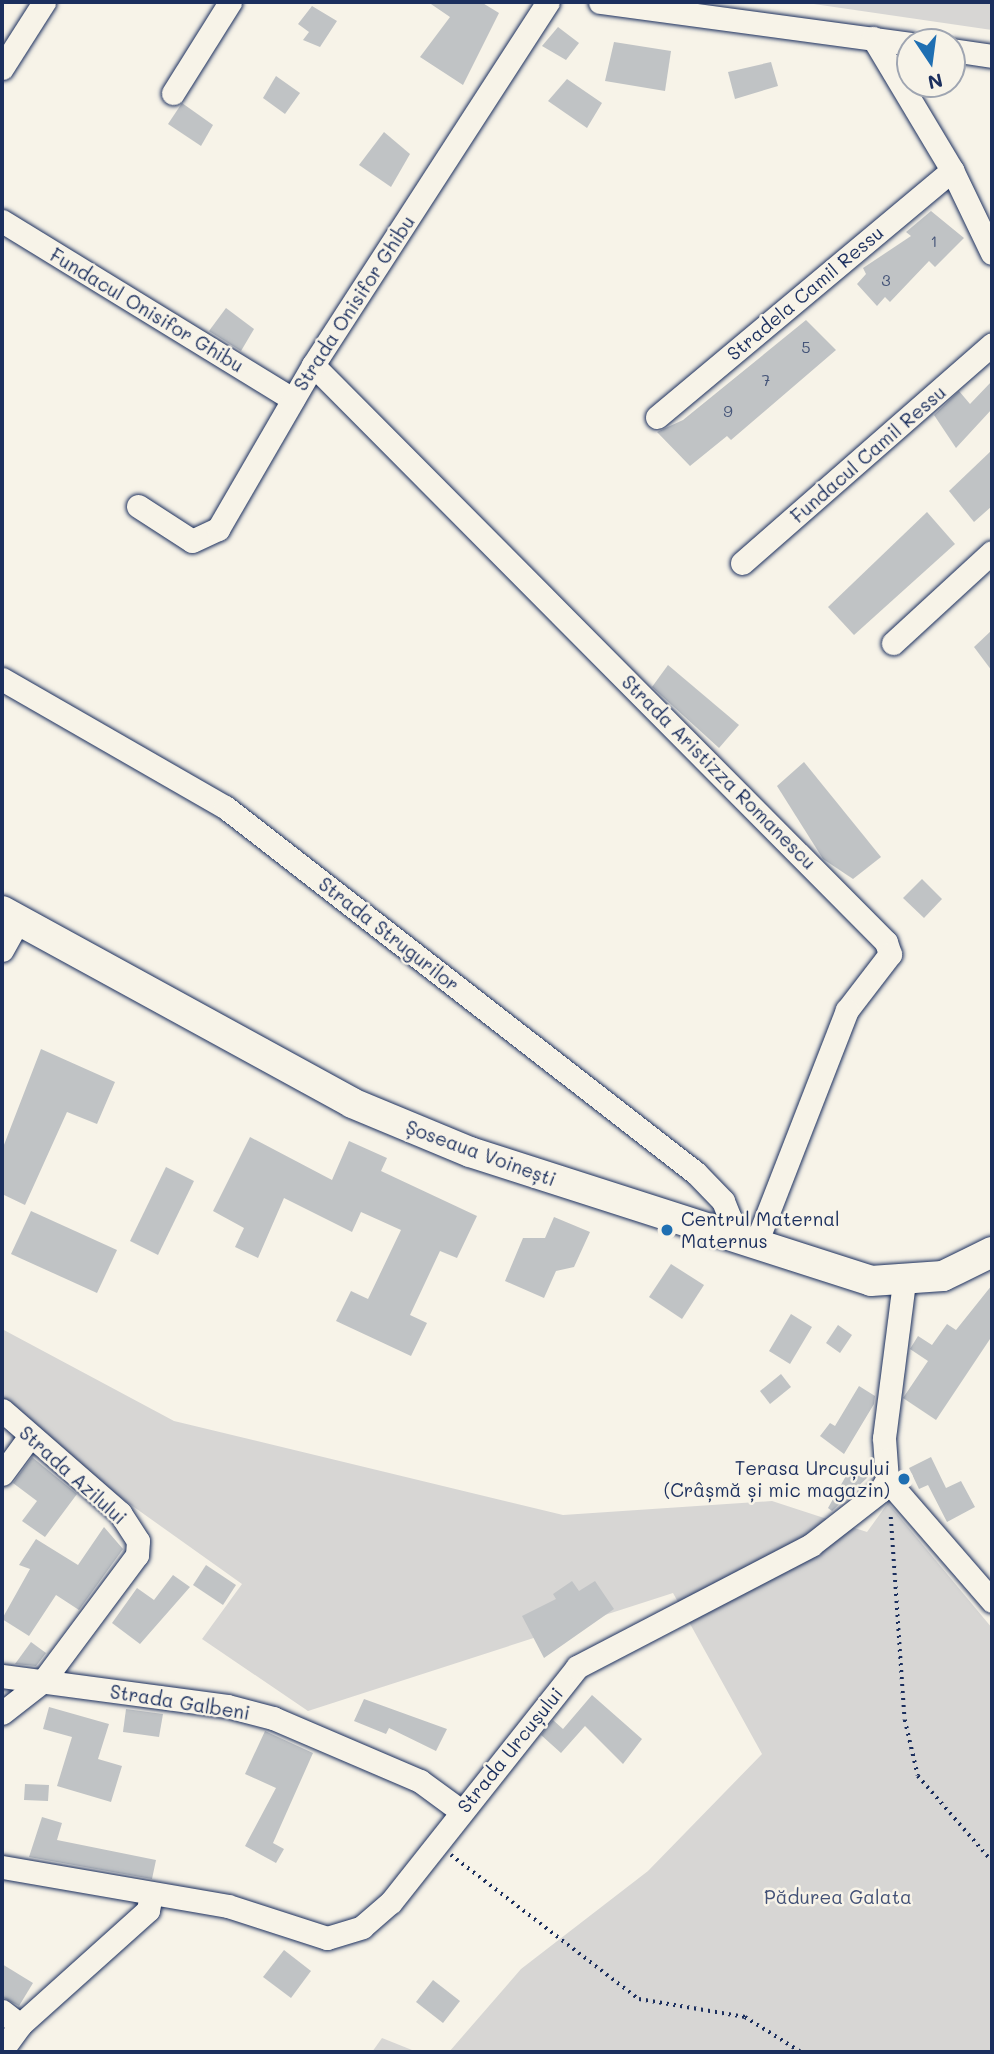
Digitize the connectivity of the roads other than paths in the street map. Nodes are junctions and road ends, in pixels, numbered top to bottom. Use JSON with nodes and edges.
{"nodes":[{"id":1,"x":44,"y":2,"type":"edge"},
{"id":2,"x":230,"y":2,"type":"edge"},
{"id":3,"x":548,"y":2,"type":"edge"},
{"id":4,"x":600,"y":2,"type":"edge"},
{"id":5,"x":873,"y":38,"type":"junction"},
{"id":6,"x":896,"y":42,"type":"edge"},
{"id":7,"x":966,"y":52,"type":"edge"},
{"id":8,"x":992,"y":56,"type":"edge"},
{"id":9,"x":2,"y":68,"type":"edge"},
{"id":10,"x":173,"y":93,"type":"dead end"},
{"id":11,"x":952,"y":170,"type":"junction"},
{"id":12,"x":2,"y":222,"type":"edge"},
{"id":13,"x":992,"y":253,"type":"edge"},
{"id":14,"x":992,"y":344,"type":"edge"},
{"id":15,"x":313,"y":365,"type":"junction"},
{"id":16,"x":293,"y":399,"type":"junction"},
{"id":17,"x":657,"y":417,"type":"dead end"},
{"id":18,"x":138,"y":506,"type":"dead end"},
{"id":19,"x":992,"y":552,"type":"edge"},
{"id":20,"x":742,"y":563,"type":"dead end"},
{"id":21,"x":892,"y":643,"type":"dead end"},
{"id":22,"x":2,"y":679,"type":"edge"},
{"id":23,"x":10,"y":915,"type":"edge"},
{"id":24,"x":2,"y":950,"type":"edge"},
{"id":25,"x":726,"y":1235,"type":"junction"},
{"id":26,"x":755,"y":1246,"type":"junction"},
{"id":27,"x":992,"y":1252,"type":"edge"},
{"id":28,"x":904,"y":1282,"type":"junction"},
{"id":29,"x":2,"y":1410,"type":"edge"},
{"id":30,"x":30,"y":1436,"type":"junction"},
{"id":31,"x":2,"y":1474,"type":"edge"},
{"id":32,"x":887,"y":1480,"type":"junction"},
{"id":33,"x":992,"y":1601,"type":"edge"},
{"id":34,"x":2,"y":1676,"type":"edge"},
{"id":35,"x":43,"y":1681,"type":"junction"},
{"id":36,"x":2,"y":1713,"type":"edge"},
{"id":37,"x":461,"y":1811,"type":"junction"},
{"id":38,"x":2,"y":1867,"type":"edge"},
{"id":39,"x":151,"y":1894,"type":"junction"},
{"id":40,"x":11,"y":2018,"type":"edge"},
{"id":41,"x":2,"y":2050,"type":"edge"}],
"edges":[{"from":1,"to":9,"type":"street"},
{"from":2,"to":10,"type":"street"},
{"from":3,"to":15,"type":"street","name":"Strada Onisifor Ghibu"},
{"from":4,"to":5,"type":"street"},
{"from":5,"to":6,"type":"street"},
{"from":5,"to":11,"type":"street"},
{"from":7,"to":8,"type":"street"},
{"from":11,"to":13,"type":"street"},
{"from":11,"to":17,"type":"street","name":"Stradela Camil Ressu"},
{"from":12,"to":16,"type":"street","name":"Fundacul Onisifor Ghibu"},
{"from":14,"to":20,"type":"street","name":"Fundacul Camil Ressu"},
{"from":15,"to":16,"type":"street","name":"Strada Onisifor Ghibu"},
{"from":15,"to":26,"type":"street","name":"Strada Aristizza Romanescu"},
{"from":16,"to":18,"type":"street","name":"Strada Onisifor Ghibu"},
{"from":19,"to":21,"type":"street"},
{"from":22,"to":25,"type":"street","name":"Strada Strugurilor"},
{"from":23,"to":24,"type":"street"},
{"from":23,"to":25,"type":"main road","name":"Șoseaua Voinești"},
{"from":25,"to":26,"type":"main road","name":"Șoseaua Voinești"},
{"from":26,"to":28,"type":"main road","name":"Șoseaua Voinești"},
{"from":27,"to":28,"type":"main road","name":"Șoseaua Voinești"},
{"from":28,"to":32,"type":"street"},
{"from":29,"to":30,"type":"street","name":"Strada Azilului"},
{"from":30,"to":31,"type":"street"},
{"from":30,"to":35,"type":"street","name":"Strada Azilului"},
{"from":32,"to":33,"type":"street"},
{"from":32,"to":37,"type":"street","name":"Strada Urcușului"},
{"from":34,"to":35,"type":"street","name":"Strada Galbeni"},
{"from":35,"to":36,"type":"street","name":"Strada Azilului"},
{"from":35,"to":37,"type":"street","name":"Strada Galbeni"},
{"from":37,"to":39,"type":"street","name":"Strada Urcușului"},
{"from":38,"to":39,"type":"street","name":"Strada Urcușului"},
{"from":39,"to":40,"type":"street"},
{"from":40,"to":41,"type":"street"}]}
